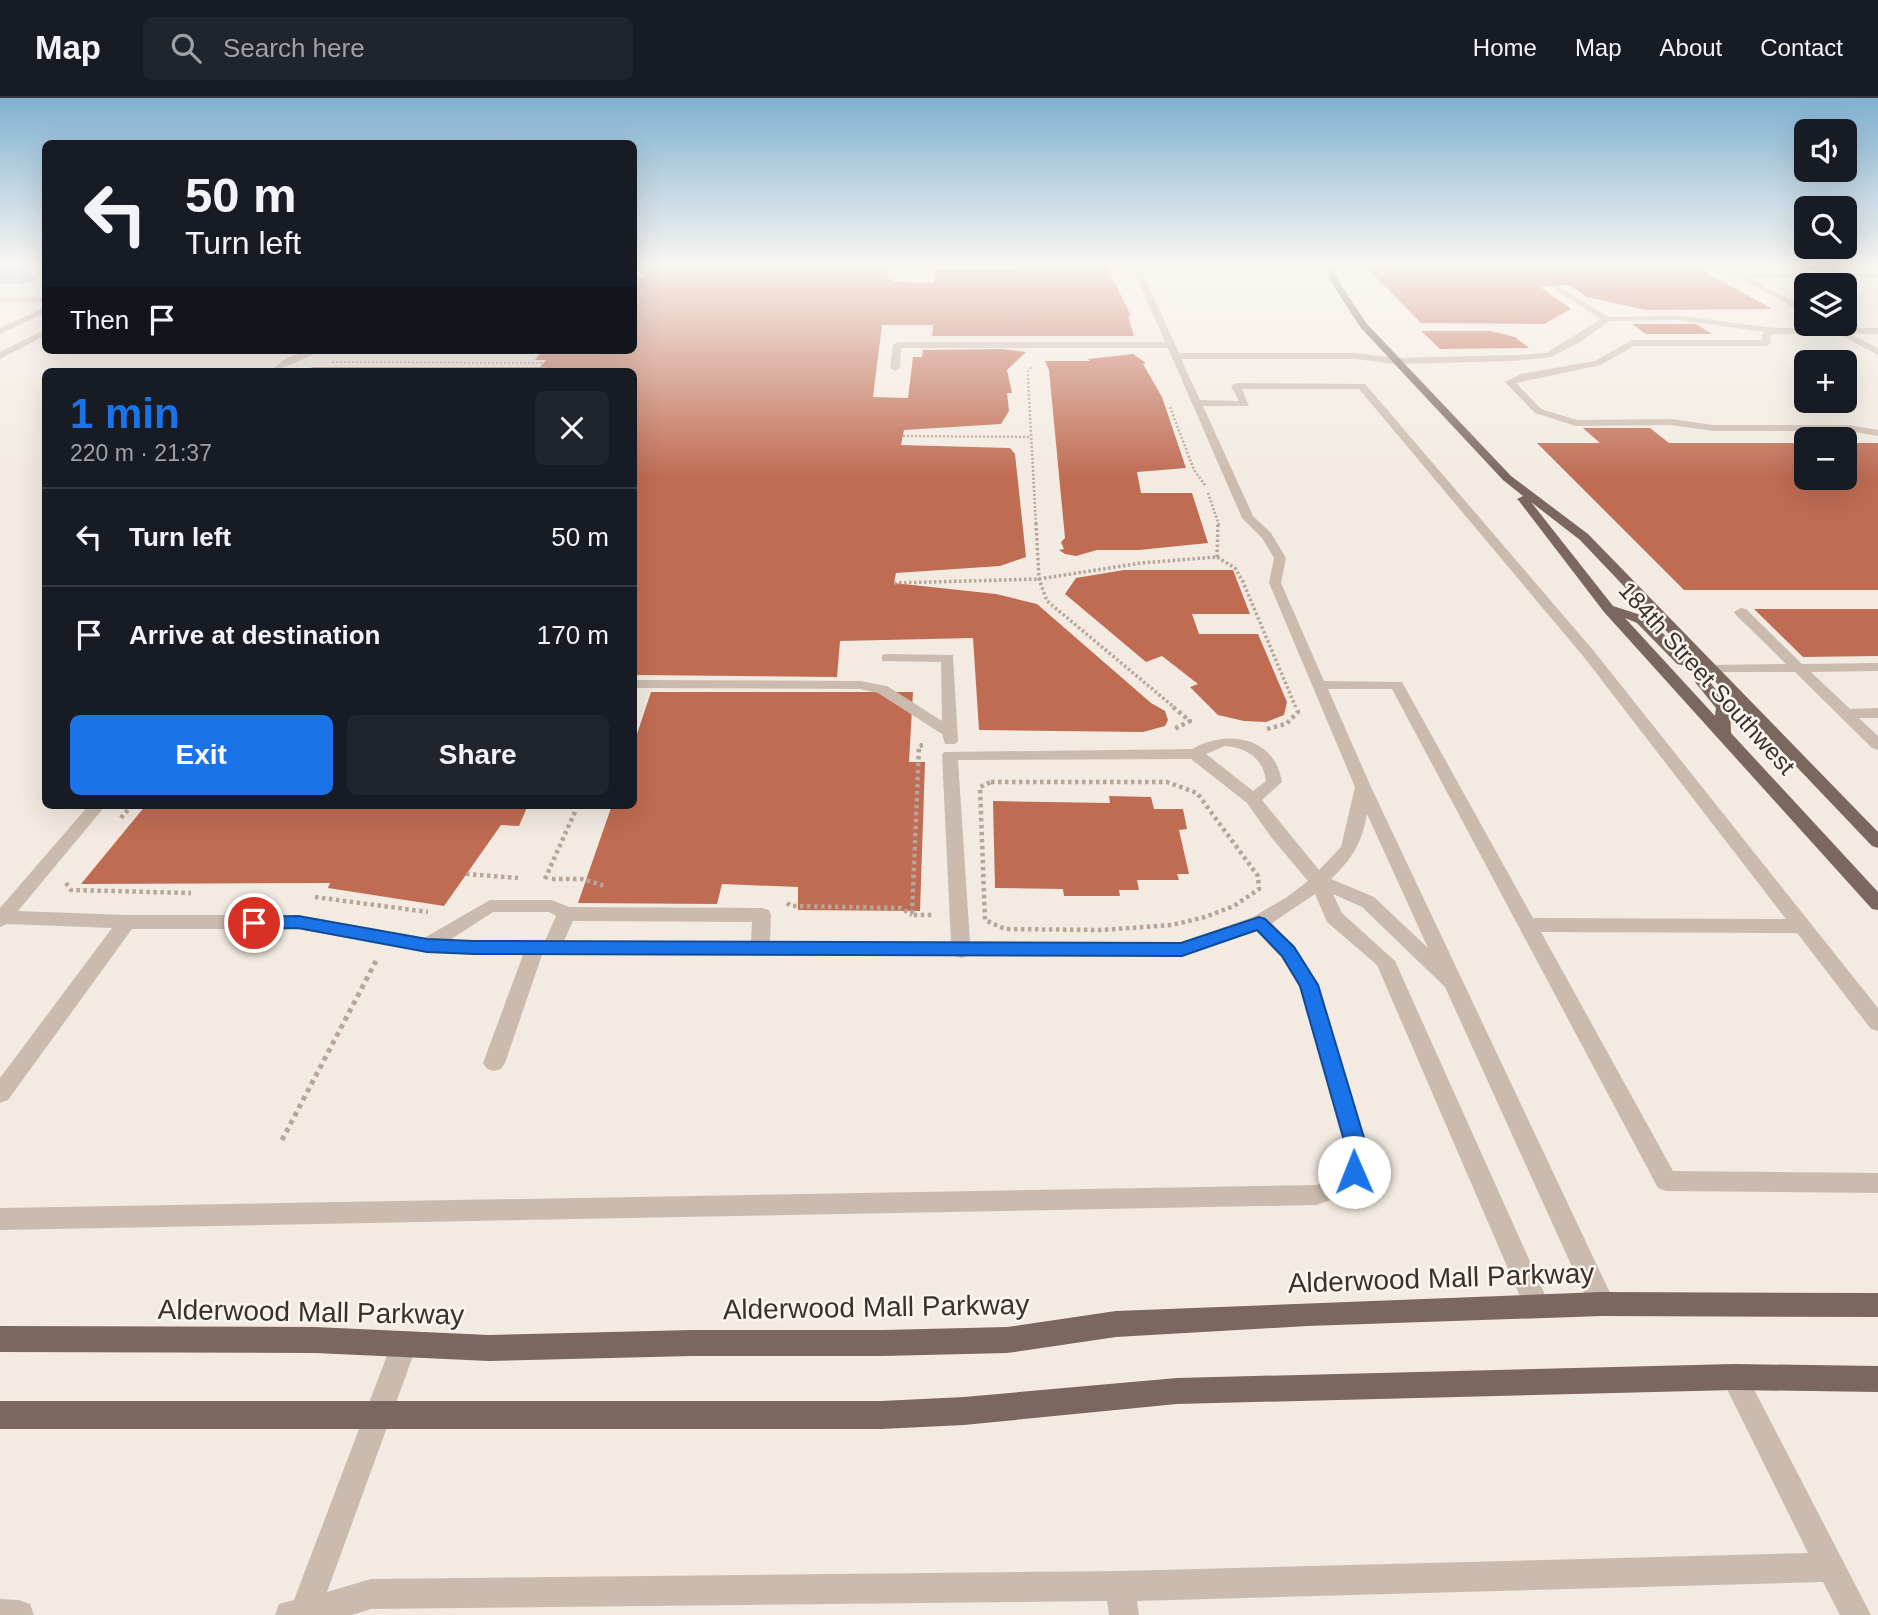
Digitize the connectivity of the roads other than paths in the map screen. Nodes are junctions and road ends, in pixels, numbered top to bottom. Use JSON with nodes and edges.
{"nodes":[{"id":1,"x":37,"y":336,"type":"edge"},
{"id":2,"x":1165,"y":336,"type":"edge"},
{"id":3,"x":1373,"y":336,"type":"edge"},
{"id":4,"x":1583,"y":336,"type":"edge"},
{"id":5,"x":1766,"y":336,"type":"edge"},
{"id":6,"x":1849,"y":336,"type":"edge"},
{"id":7,"x":1172,"y":351,"type":"junction"},
{"id":8,"x":1878,"y":352,"type":"edge"},
{"id":9,"x":306,"y":354,"type":"edge"},
{"id":10,"x":0,"y":355,"type":"edge"},
{"id":11,"x":1548,"y":355,"type":"junction"},
{"id":12,"x":1396,"y":361,"type":"junction"},
{"id":13,"x":1582,"y":367,"type":"junction"},
{"id":14,"x":279,"y":368,"type":"edge"},
{"id":15,"x":895,"y":368,"type":"dead end"},
{"id":16,"x":1180,"y":368,"type":"junction"},
{"id":17,"x":1194,"y":368,"type":"dead end"},
{"id":18,"x":1360,"y":368,"type":"dead end"},
{"id":19,"x":1198,"y":404,"type":"junction"},
{"id":20,"x":1878,"y":433,"type":"edge"},
{"id":21,"x":1507,"y":478,"type":"junction"},
{"id":22,"x":1609,"y":609,"type":"junction"},
{"id":23,"x":1741,"y":612,"type":"dead end"},
{"id":24,"x":887,"y":658,"type":"dead end"},
{"id":25,"x":1878,"y":667,"type":"edge"},
{"id":26,"x":1797,"y":668,"type":"junction"},
{"id":27,"x":1714,"y":669,"type":"junction"},
{"id":28,"x":637,"y":684,"type":"edge"},
{"id":29,"x":1320,"y":685,"type":"junction"},
{"id":30,"x":1878,"y":713,"type":"edge"},
{"id":31,"x":1845,"y":714,"type":"junction"},
{"id":32,"x":949,"y":732,"type":"junction"},
{"id":33,"x":1723,"y":733,"type":"junction"},
{"id":34,"x":1878,"y":745,"type":"edge"},
{"id":35,"x":1195,"y":754,"type":"junction"},
{"id":36,"x":950,"y":755,"type":"junction"},
{"id":37,"x":1363,"y":787,"type":"junction"},
{"id":38,"x":1253,"y":799,"type":"junction"},
{"id":39,"x":94,"y":809,"type":"edge"},
{"id":40,"x":1878,"y":842,"type":"edge"},
{"id":41,"x":1318,"y":881,"type":"junction"},
{"id":42,"x":1878,"y":904,"type":"edge"},
{"id":43,"x":566,"y":914,"type":"junction"},
{"id":44,"x":1,"y":918,"type":"edge"},
{"id":45,"x":127,"y":922,"type":"junction"},
{"id":46,"x":1259,"y":923,"type":"junction"},
{"id":47,"x":1526,"y":925,"type":"junction"},
{"id":48,"x":1802,"y":926,"type":"junction"},
{"id":49,"x":427,"y":945,"type":"junction"},
{"id":50,"x":761,"y":946,"type":"junction"},
{"id":51,"x":543,"y":947,"type":"junction"},
{"id":52,"x":961,"y":951,"type":"junction"},
{"id":53,"x":1458,"y":989,"type":"junction"},
{"id":54,"x":1878,"y":1023,"type":"edge"},
{"id":55,"x":494,"y":1063,"type":"dead end"},
{"id":56,"x":0,"y":1094,"type":"edge"},
{"id":57,"x":1878,"y":1183,"type":"edge"},
{"id":58,"x":0,"y":1219,"type":"edge"},
{"id":59,"x":1602,"y":1304,"type":"junction"},
{"id":60,"x":1878,"y":1305,"type":"edge"},
{"id":61,"x":1537,"y":1306,"type":"junction"},
{"id":62,"x":0,"y":1339,"type":"edge"},
{"id":63,"x":404,"y":1345,"type":"junction"},
{"id":64,"x":1734,"y":1377,"type":"junction"},
{"id":65,"x":1878,"y":1379,"type":"edge"},
{"id":66,"x":0,"y":1415,"type":"edge"},
{"id":67,"x":378,"y":1416,"type":"junction"},
{"id":68,"x":1831,"y":1567,"type":"junction"},
{"id":69,"x":1122,"y":1600,"type":"edge"},
{"id":70,"x":0,"y":1614,"type":"edge"},
{"id":71,"x":19,"y":1615,"type":"edge"},
{"id":72,"x":290,"y":1615,"type":"edge"},
{"id":73,"x":303,"y":1615,"type":"edge"},
{"id":74,"x":1856,"y":1615,"type":"edge"}],
"edges":[{"from":1,"to":10,"type":"street"},
{"from":2,"to":7,"type":"street"},
{"from":3,"to":12,"type":"main road","name":"184th Street Southwest"},
{"from":4,"to":11,"type":"street"},
{"from":5,"to":13,"type":"street"},
{"from":6,"to":8,"type":"street"},
{"from":7,"to":12,"type":"street"},
{"from":7,"to":15,"type":"street"},
{"from":7,"to":16,"type":"street"},
{"from":9,"to":14,"type":"street"},
{"from":11,"to":12,"type":"street"},
{"from":11,"to":13,"type":"street"},
{"from":12,"to":18,"type":"street"},
{"from":12,"to":21,"type":"main road","name":"184th Street Southwest"},
{"from":13,"to":20,"type":"street"},
{"from":16,"to":17,"type":"street"},
{"from":16,"to":19,"type":"street"},
{"from":19,"to":29,"type":"street"},
{"from":19,"to":48,"type":"street"},
{"from":21,"to":22,"type":"main road","name":"184th Street Southwest"},
{"from":21,"to":27,"type":"main road","name":"184th Street Southwest"},
{"from":22,"to":27,"type":"main road"},
{"from":22,"to":33,"type":"main road","name":"184th Street Southwest"},
{"from":23,"to":26,"type":"street"},
{"from":24,"to":32,"type":"street"},
{"from":25,"to":26,"type":"street"},
{"from":26,"to":27,"type":"street"},
{"from":26,"to":31,"type":"street"},
{"from":27,"to":33,"type":"main road"},
{"from":27,"to":40,"type":"main road","name":"184th Street Southwest"},
{"from":28,"to":32,"type":"street"},
{"from":29,"to":37,"type":"street"},
{"from":29,"to":47,"type":"street"},
{"from":30,"to":31,"type":"street"},
{"from":31,"to":34,"type":"street"},
{"from":32,"to":36,"type":"street"},
{"from":33,"to":42,"type":"main road","name":"184th Street Southwest"},
{"from":35,"to":36,"type":"street"},
{"from":35,"to":38,"type":"street"},
{"from":35,"to":38,"type":"street"},
{"from":36,"to":52,"type":"street"},
{"from":37,"to":41,"type":"street"},
{"from":37,"to":53,"type":"street"},
{"from":38,"to":41,"type":"street"},
{"from":39,"to":44,"type":"street"},
{"from":41,"to":46,"type":"street"},
{"from":41,"to":53,"type":"street"},
{"from":41,"to":61,"type":"street"},
{"from":43,"to":49,"type":"street"},
{"from":43,"to":50,"type":"street"},
{"from":43,"to":51,"type":"street"},
{"from":44,"to":45,"type":"street"},
{"from":45,"to":49,"type":"street"},
{"from":45,"to":56,"type":"street"},
{"from":46,"to":52,"type":"street"},
{"from":46,"to":58,"type":"street"},
{"from":47,"to":48,"type":"street"},
{"from":47,"to":57,"type":"street"},
{"from":48,"to":54,"type":"street"},
{"from":49,"to":51,"type":"street"},
{"from":50,"to":51,"type":"street"},
{"from":50,"to":52,"type":"street"},
{"from":51,"to":55,"type":"street"},
{"from":53,"to":59,"type":"street"},
{"from":59,"to":60,"type":"main road","name":"Alderwood Mall Parkway"},
{"from":59,"to":61,"type":"main road","name":"Alderwood Mall Parkway"},
{"from":61,"to":63,"type":"main road","name":"Alderwood Mall Parkway"},
{"from":62,"to":63,"type":"main road","name":"Alderwood Mall Parkway"},
{"from":63,"to":67,"type":"street"},
{"from":64,"to":65,"type":"main road"},
{"from":64,"to":67,"type":"main road"},
{"from":64,"to":68,"type":"street"},
{"from":66,"to":67,"type":"main road"},
{"from":67,"to":73,"type":"street"},
{"from":68,"to":69,"type":"street"},
{"from":68,"to":74,"type":"street"},
{"from":69,"to":73,"type":"street"},
{"from":70,"to":71,"type":"street"},
{"from":72,"to":73,"type":"street"}]}
